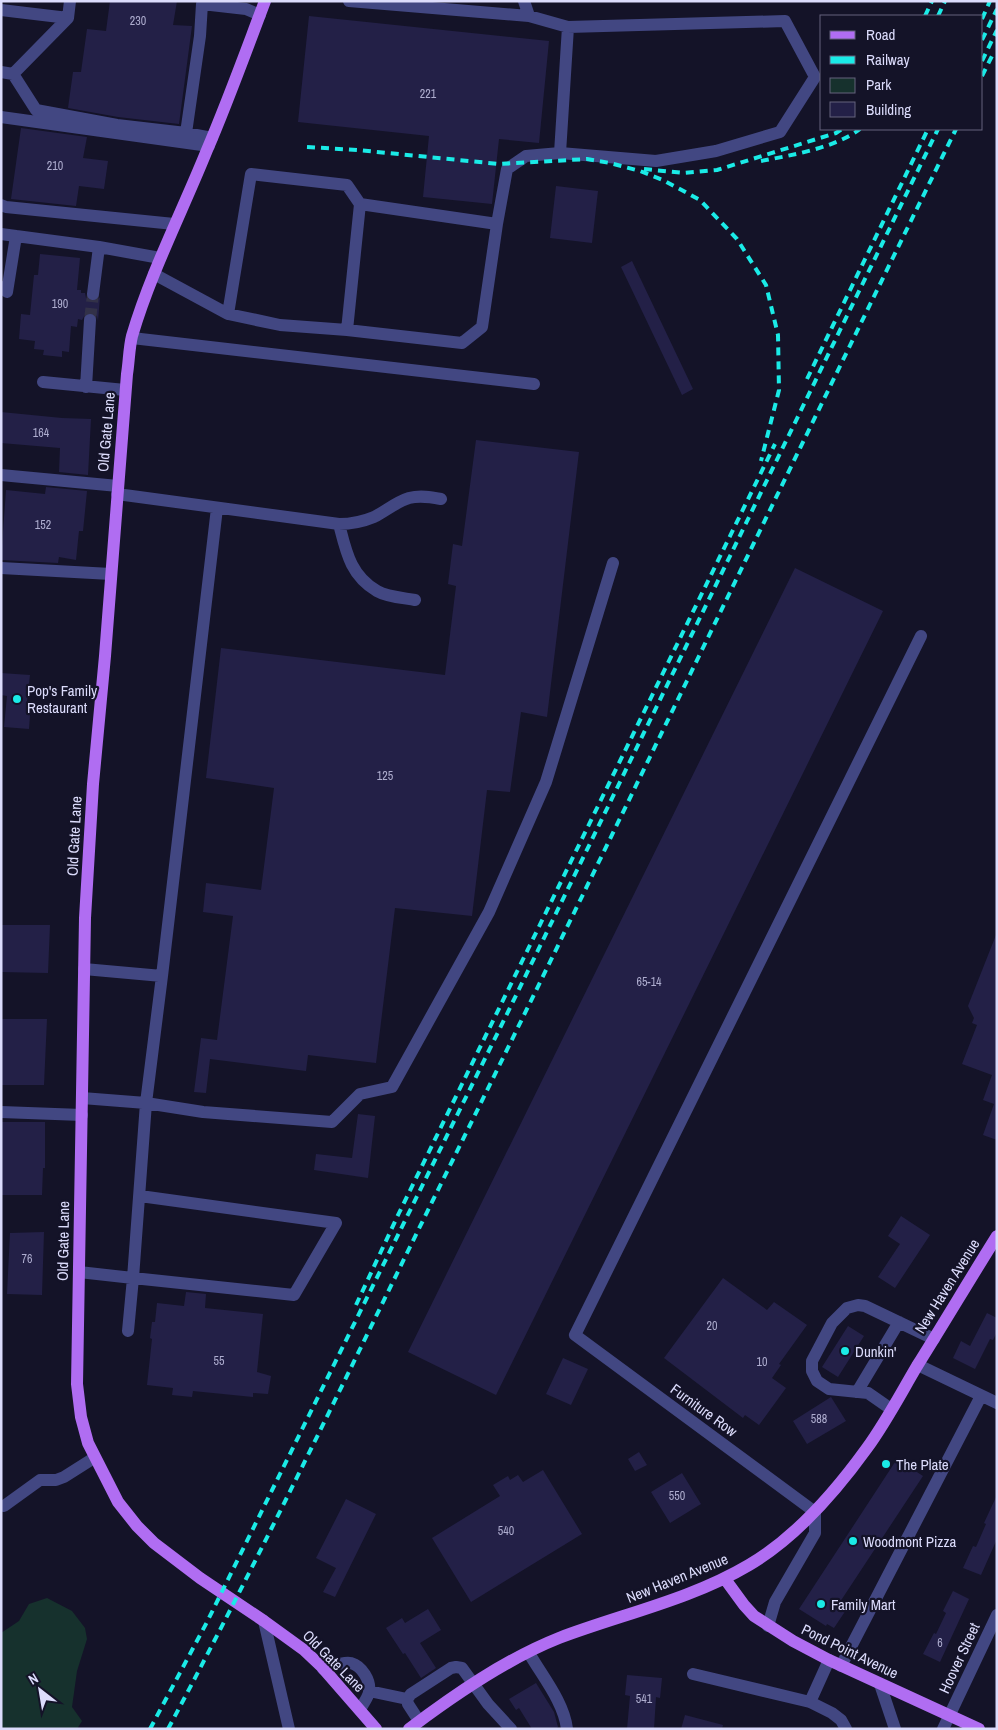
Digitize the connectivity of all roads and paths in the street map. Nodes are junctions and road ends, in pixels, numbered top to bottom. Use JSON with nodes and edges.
{"nodes":[{"id":1,"x":70,"y":1,"type":"edge"},
{"id":2,"x":265,"y":1,"type":"edge"},
{"id":3,"x":349,"y":1,"type":"edge"},
{"id":4,"x":524,"y":1,"type":"edge"},
{"id":5,"x":202,"y":3,"type":"edge"},
{"id":6,"x":1,"y":10,"type":"edge"},
{"id":7,"x":260,"y":15,"type":"junction"},
{"id":8,"x":529,"y":16,"type":"junction"},
{"id":9,"x":68,"y":18,"type":"junction"},
{"id":10,"x":568,"y":27,"type":"junction"},
{"id":11,"x":7,"y":73,"type":"edge"},
{"id":12,"x":1,"y":117,"type":"edge"},
{"id":13,"x":186,"y":133,"type":"junction"},
{"id":14,"x":210,"y":142,"type":"junction"},
{"id":15,"x":560,"y":153,"type":"junction"},
{"id":16,"x":360,"y":204,"type":"junction"},
{"id":17,"x":1,"y":205,"type":"edge"},
{"id":18,"x":174,"y":224,"type":"junction"},
{"id":19,"x":496,"y":224,"type":"junction"},
{"id":20,"x":1,"y":234,"type":"edge"},
{"id":21,"x":16,"y":236,"type":"junction"},
{"id":22,"x":99,"y":247,"type":"junction"},
{"id":23,"x":160,"y":258,"type":"junction"},
{"id":24,"x":154,"y":274,"type":"junction"},
{"id":25,"x":1,"y":287,"type":"edge"},
{"id":26,"x":93,"y":294,"type":"tunnel mouth"},
{"id":27,"x":228,"y":314,"type":"junction"},
{"id":28,"x":90,"y":320,"type":"tunnel mouth"},
{"id":29,"x":347,"y":330,"type":"junction"},
{"id":30,"x":132,"y":338,"type":"junction"},
{"id":31,"x":43,"y":382,"type":"dead end"},
{"id":32,"x":534,"y":384,"type":"dead end"},
{"id":33,"x":86,"y":387,"type":"junction"},
{"id":34,"x":125,"y":390,"type":"junction"},
{"id":35,"x":1,"y":475,"type":"edge"},
{"id":36,"x":118,"y":490,"type":"junction"},
{"id":37,"x":441,"y":499,"type":"dead end"},
{"id":38,"x":217,"y":508,"type":"junction"},
{"id":39,"x":339,"y":524,"type":"junction"},
{"id":40,"x":613,"y":563,"type":"dead end"},
{"id":41,"x":1,"y":568,"type":"edge"},
{"id":42,"x":111,"y":574,"type":"junction"},
{"id":43,"x":415,"y":600,"type":"dead end"},
{"id":44,"x":922,"y":636,"type":"dead end"},
{"id":45,"x":84,"y":969,"type":"junction"},
{"id":46,"x":162,"y":976,"type":"junction"},
{"id":47,"x":82,"y":1098,"type":"junction"},
{"id":48,"x":146,"y":1103,"type":"junction"},
{"id":49,"x":1,"y":1112,"type":"edge"},
{"id":50,"x":82,"y":1115,"type":"junction"},
{"id":51,"x":140,"y":1196,"type":"junction"},
{"id":52,"x":997,"y":1236,"type":"edge"},
{"id":53,"x":79,"y":1272,"type":"junction"},
{"id":54,"x":133,"y":1278,"type":"junction"},
{"id":55,"x":899,"y":1322,"type":"junction"},
{"id":56,"x":128,"y":1331,"type":"dead end"},
{"id":57,"x":934,"y":1338,"type":"junction"},
{"id":58,"x":918,"y":1365,"type":"junction"},
{"id":59,"x":857,"y":1392,"type":"junction"},
{"id":60,"x":981,"y":1396,"type":"junction"},
{"id":61,"x":997,"y":1403,"type":"edge"},
{"id":62,"x":891,"y":1409,"type":"junction"},
{"id":63,"x":94,"y":1458,"type":"junction"},
{"id":64,"x":4,"y":1506,"type":"dead end"},
{"id":65,"x":815,"y":1512,"type":"junction"},
{"id":66,"x":725,"y":1578,"type":"junction"},
{"id":67,"x":997,"y":1615,"type":"edge"},
{"id":68,"x":264,"y":1621,"type":"junction"},
{"id":69,"x":768,"y":1626,"type":"junction"},
{"id":70,"x":529,"y":1653,"type":"junction"},
{"id":71,"x":829,"y":1660,"type":"junction"},
{"id":72,"x":841,"y":1666,"type":"junction"},
{"id":73,"x":323,"y":1669,"type":"junction"},
{"id":74,"x":693,"y":1674,"type":"dead end"},
{"id":75,"x":473,"y":1684,"type":"junction"},
{"id":76,"x":880,"y":1684,"type":"junction"},
{"id":77,"x":369,"y":1692,"type":"junction"},
{"id":78,"x":407,"y":1699,"type":"junction"},
{"id":79,"x":810,"y":1702,"type":"junction"},
{"id":80,"x":360,"y":1710,"type":"junction"},
{"id":81,"x":950,"y":1715,"type":"junction"},
{"id":82,"x":414,"y":1725,"type":"edge"},
{"id":83,"x":289,"y":1729,"type":"edge"},
{"id":84,"x":376,"y":1729,"type":"edge"},
{"id":85,"x":511,"y":1729,"type":"edge"},
{"id":86,"x":567,"y":1729,"type":"edge"},
{"id":87,"x":846,"y":1729,"type":"edge"},
{"id":88,"x":895,"y":1729,"type":"edge"},
{"id":89,"x":943,"y":1729,"type":"edge"},
{"id":90,"x":979,"y":1729,"type":"edge"}],
"edges":[{"from":1,"to":9,"type":"street"},
{"from":2,"to":7,"type":"main road","name":"Old Gate Lane"},
{"from":3,"to":8,"type":"street"},
{"from":4,"to":8,"type":"street"},
{"from":5,"to":7,"type":"street"},
{"from":5,"to":13,"type":"street"},
{"from":6,"to":9,"type":"street"},
{"from":7,"to":14,"type":"main road","name":"Old Gate Lane"},
{"from":8,"to":10,"type":"street"},
{"from":9,"to":11,"type":"street"},
{"from":10,"to":15,"type":"street"},
{"from":10,"to":15,"type":"street"},
{"from":11,"to":13,"type":"street"},
{"from":12,"to":14,"type":"street"},
{"from":13,"to":14,"type":"street"},
{"from":14,"to":18,"type":"main road","name":"Old Gate Lane"},
{"from":15,"to":19,"type":"street"},
{"from":16,"to":19,"type":"street"},
{"from":16,"to":27,"type":"street"},
{"from":16,"to":29,"type":"street"},
{"from":17,"to":18,"type":"street"},
{"from":18,"to":23,"type":"main road","name":"Old Gate Lane"},
{"from":19,"to":29,"type":"street"},
{"from":20,"to":21,"type":"street"},
{"from":21,"to":22,"type":"street"},
{"from":21,"to":25,"type":"street"},
{"from":22,"to":23,"type":"street"},
{"from":22,"to":26,"type":"street"},
{"from":23,"to":24,"type":"main road","name":"Old Gate Lane"},
{"from":24,"to":27,"type":"street"},
{"from":24,"to":30,"type":"main road","name":"Old Gate Lane"},
{"from":27,"to":29,"type":"street"},
{"from":28,"to":33,"type":"street"},
{"from":30,"to":32,"type":"street"},
{"from":30,"to":34,"type":"main road","name":"Old Gate Lane"},
{"from":31,"to":33,"type":"street"},
{"from":33,"to":34,"type":"street"},
{"from":34,"to":36,"type":"main road","name":"Old Gate Lane"},
{"from":35,"to":36,"type":"street"},
{"from":36,"to":38,"type":"street"},
{"from":36,"to":42,"type":"main road","name":"Old Gate Lane"},
{"from":37,"to":39,"type":"street"},
{"from":38,"to":39,"type":"street"},
{"from":38,"to":46,"type":"street"},
{"from":39,"to":43,"type":"street"},
{"from":40,"to":48,"type":"street"},
{"from":41,"to":42,"type":"street"},
{"from":42,"to":45,"type":"main road","name":"Old Gate Lane"},
{"from":44,"to":65,"type":"street","name":"Furniture Row"},
{"from":45,"to":46,"type":"street"},
{"from":45,"to":47,"type":"main road","name":"Old Gate Lane"},
{"from":46,"to":48,"type":"street"},
{"from":47,"to":48,"type":"street"},
{"from":47,"to":50,"type":"main road","name":"Old Gate Lane"},
{"from":48,"to":51,"type":"street"},
{"from":49,"to":50,"type":"street"},
{"from":50,"to":53,"type":"main road","name":"Old Gate Lane"},
{"from":51,"to":54,"type":"street"},
{"from":51,"to":54,"type":"street"},
{"from":52,"to":57,"type":"main road","name":"New Haven Avenue"},
{"from":53,"to":54,"type":"street"},
{"from":53,"to":63,"type":"main road","name":"Old Gate Lane"},
{"from":54,"to":56,"type":"street"},
{"from":55,"to":57,"type":"street"},
{"from":55,"to":59,"type":"street"},
{"from":55,"to":59,"type":"street"},
{"from":57,"to":58,"type":"main road","name":"New Haven Avenue"},
{"from":58,"to":60,"type":"street"},
{"from":58,"to":62,"type":"main road","name":"New Haven Avenue"},
{"from":59,"to":62,"type":"street"},
{"from":60,"to":61,"type":"street"},
{"from":60,"to":72,"type":"street"},
{"from":62,"to":65,"type":"main road","name":"New Haven Avenue"},
{"from":63,"to":64,"type":"street"},
{"from":63,"to":68,"type":"main road","name":"Old Gate Lane"},
{"from":65,"to":66,"type":"main road","name":"New Haven Avenue"},
{"from":65,"to":69,"type":"street"},
{"from":66,"to":69,"type":"main road","name":"Pond Point Avenue"},
{"from":66,"to":70,"type":"main road","name":"New Haven Avenue"},
{"from":67,"to":81,"type":"street","name":"Hoover Street"},
{"from":68,"to":73,"type":"main road","name":"Old Gate Lane"},
{"from":68,"to":83,"type":"street"},
{"from":69,"to":71,"type":"main road","name":"Pond Point Avenue"},
{"from":70,"to":75,"type":"main road","name":"New Haven Avenue"},
{"from":70,"to":86,"type":"street"},
{"from":71,"to":72,"type":"main road","name":"Pond Point Avenue"},
{"from":71,"to":79,"type":"street"},
{"from":72,"to":76,"type":"main road","name":"Pond Point Avenue"},
{"from":73,"to":77,"type":"street"},
{"from":73,"to":80,"type":"main road","name":"Old Gate Lane"},
{"from":74,"to":79,"type":"street"},
{"from":75,"to":78,"type":"street"},
{"from":75,"to":82,"type":"main road","name":"New Haven Avenue"},
{"from":75,"to":85,"type":"street"},
{"from":76,"to":81,"type":"main road","name":"Pond Point Avenue"},
{"from":76,"to":88,"type":"street"},
{"from":77,"to":78,"type":"street"},
{"from":77,"to":80,"type":"street"},
{"from":78,"to":82,"type":"street"},
{"from":79,"to":87,"type":"street"},
{"from":80,"to":84,"type":"main road","name":"Old Gate Lane"},
{"from":81,"to":89,"type":"street","name":"Hoover Street"},
{"from":81,"to":90,"type":"main road","name":"Pond Point Avenue"}]}
